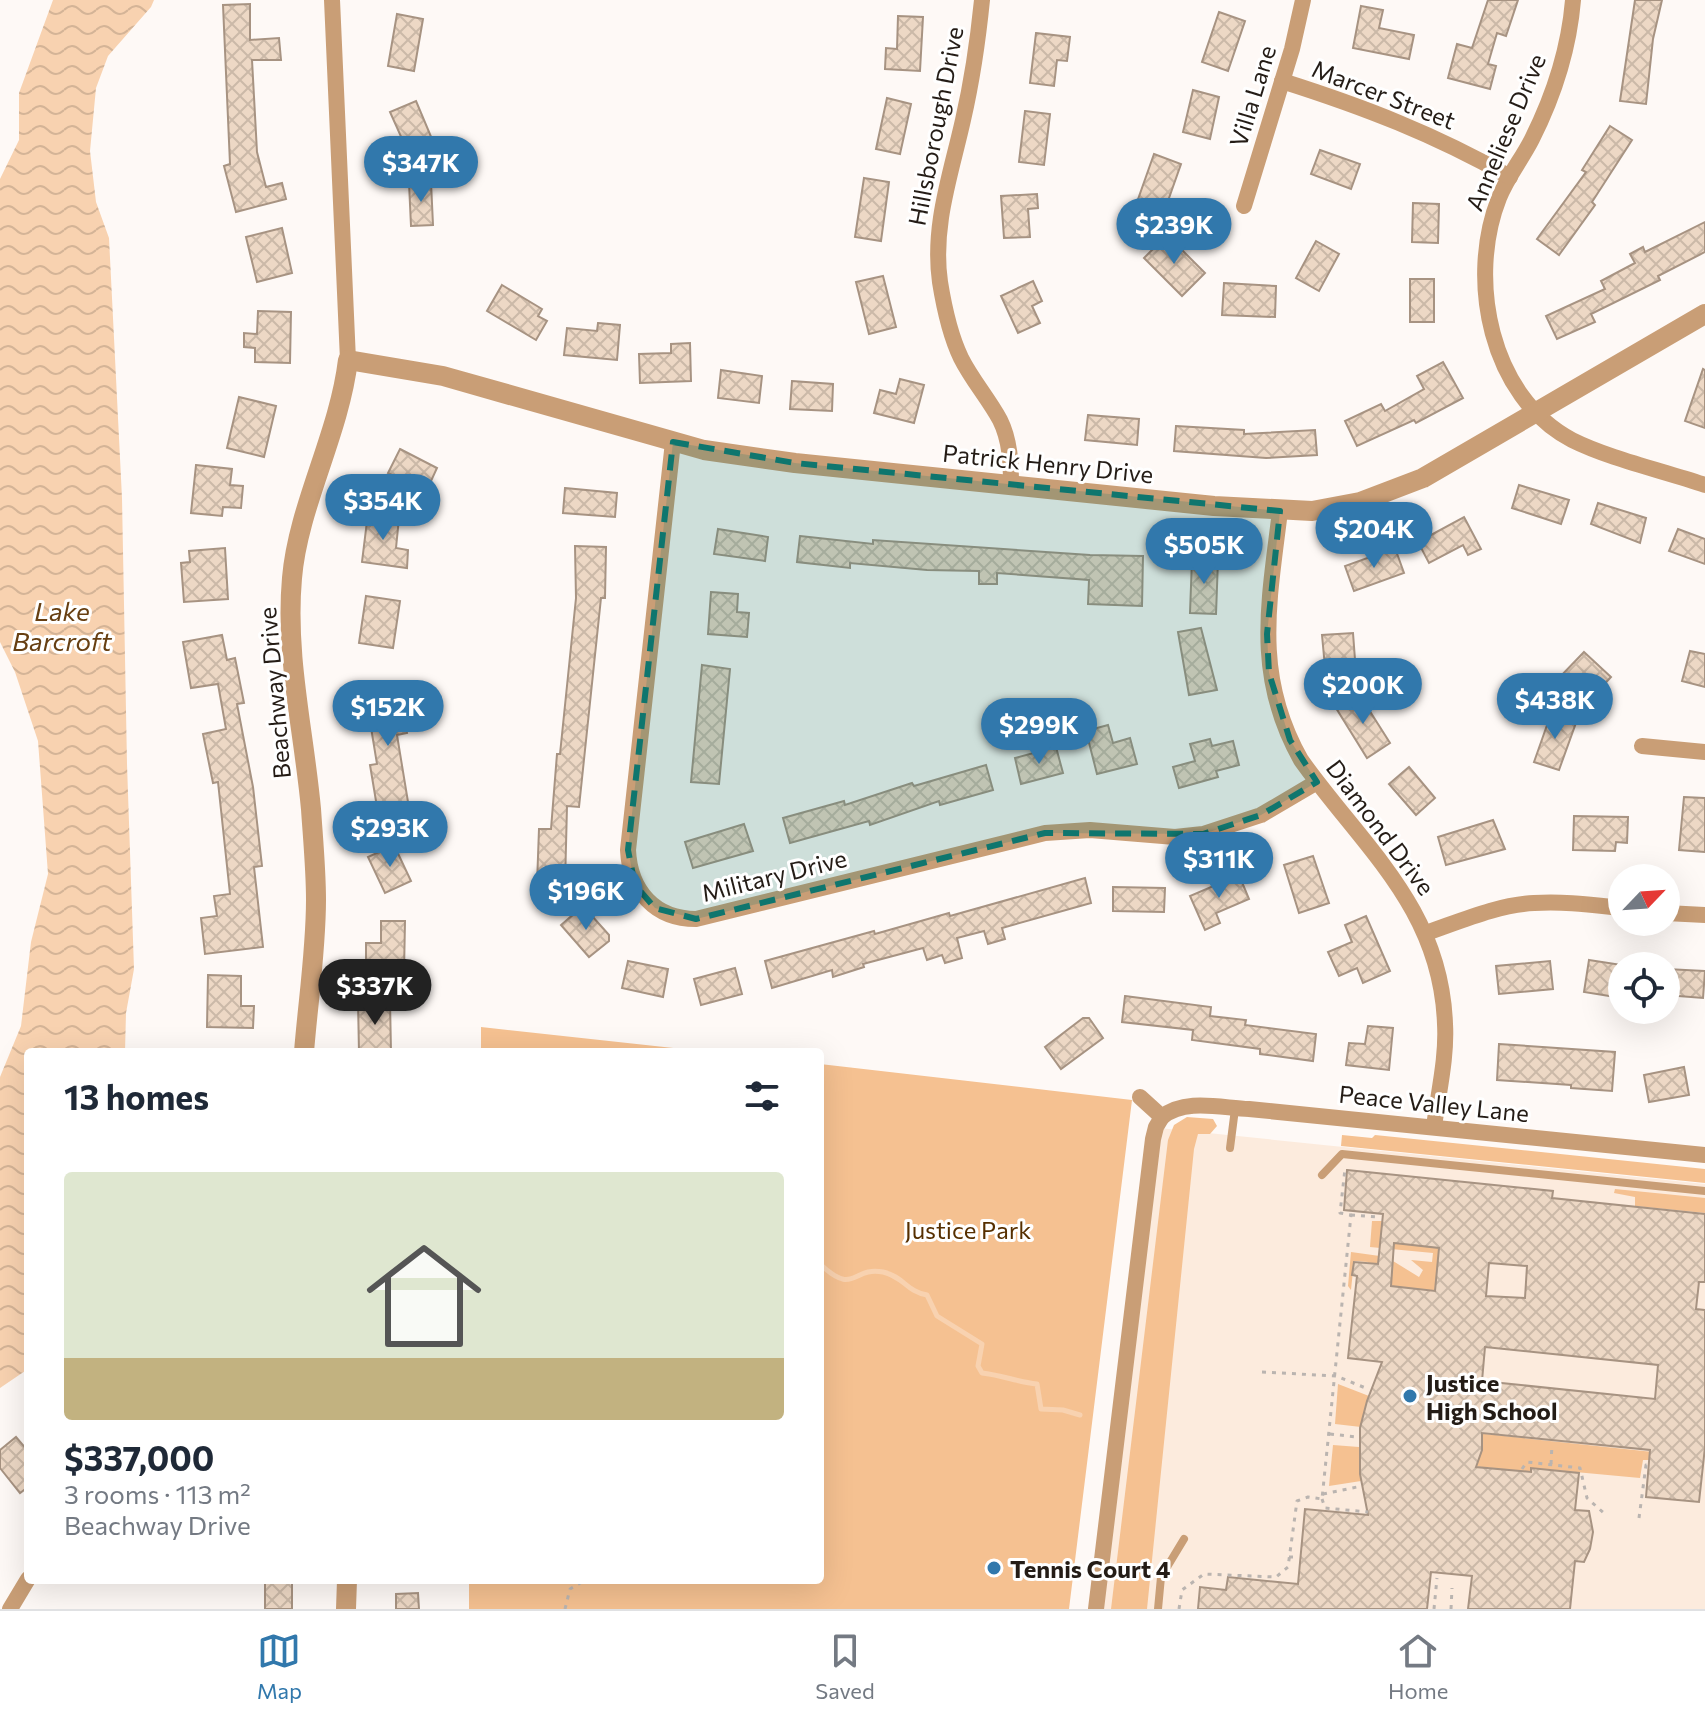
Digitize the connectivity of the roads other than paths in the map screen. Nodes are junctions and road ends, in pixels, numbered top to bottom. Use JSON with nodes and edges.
{"nodes":[{"id":1,"x":332,"y":0,"type":"edge"},
{"id":2,"x":982,"y":0,"type":"edge"},
{"id":3,"x":1303,"y":0,"type":"edge"},
{"id":4,"x":1573,"y":0,"type":"edge"},
{"id":5,"x":1282,"y":81,"type":"junction"},
{"id":6,"x":1510,"y":177,"type":"junction"},
{"id":7,"x":1244,"y":206,"type":"dead end"},
{"id":8,"x":1705,"y":314,"type":"edge"},
{"id":9,"x":348,"y":360,"type":"junction"},
{"id":10,"x":1537,"y":414,"type":"junction"},
{"id":11,"x":673,"y":442,"type":"junction"},
{"id":12,"x":1011,"y":485,"type":"junction"},
{"id":13,"x":1705,"y":485,"type":"edge"},
{"id":14,"x":1280,"y":511,"type":"junction"},
{"id":15,"x":1642,"y":746,"type":"dead end"},
{"id":16,"x":1705,"y":752,"type":"edge"},
{"id":17,"x":1317,"y":782,"type":"junction"},
{"id":18,"x":1608,"y":907,"type":"edge"},
{"id":19,"x":1680,"y":914,"type":"edge"},
{"id":20,"x":1705,"y":915,"type":"edge"},
{"id":21,"x":1426,"y":933,"type":"junction"},
{"id":22,"x":304,"y":1048,"type":"edge"},
{"id":23,"x":1140,"y":1097,"type":"dead end"},
{"id":24,"x":1235,"y":1109,"type":"junction"},
{"id":25,"x":1162,"y":1117,"type":"junction"},
{"id":26,"x":1434,"y":1127,"type":"junction"},
{"id":27,"x":1230,"y":1148,"type":"dead end"},
{"id":28,"x":1705,"y":1155,"type":"edge"},
{"id":29,"x":1322,"y":1175,"type":"dead end"},
{"id":30,"x":1705,"y":1191,"type":"edge"},
{"id":31,"x":1184,"y":1539,"type":"dead end"},
{"id":32,"x":25,"y":1584,"type":"edge"},
{"id":33,"x":347,"y":1584,"type":"edge"},
{"id":34,"x":10,"y":1609,"type":"edge"},
{"id":35,"x":346,"y":1609,"type":"edge"},
{"id":36,"x":1096,"y":1609,"type":"edge"},
{"id":37,"x":1158,"y":1609,"type":"edge"}],
"edges":[{"from":1,"to":9,"type":"street","name":"Beachway Drive"},
{"from":2,"to":12,"type":"street","name":"Hillsborough Drive"},
{"from":3,"to":5,"type":"street","name":"Villa Lane"},
{"from":4,"to":6,"type":"street","name":"Anneliese Drive"},
{"from":5,"to":6,"type":"street","name":"Marcer Street"},
{"from":5,"to":7,"type":"street","name":"Villa Lane"},
{"from":6,"to":10,"type":"street","name":"Anneliese Drive"},
{"from":8,"to":10,"type":"street","name":"Patrick Henry Drive"},
{"from":9,"to":11,"type":"street","name":"Patrick Henry Drive"},
{"from":9,"to":22,"type":"street","name":"Beachway Drive"},
{"from":10,"to":13,"type":"street"},
{"from":10,"to":14,"type":"street","name":"Patrick Henry Drive"},
{"from":11,"to":12,"type":"street","name":"Patrick Henry Drive"},
{"from":11,"to":17,"type":"street","name":"Military Drive"},
{"from":12,"to":14,"type":"street","name":"Patrick Henry Drive"},
{"from":14,"to":17,"type":"street","name":"Diamond Drive"},
{"from":15,"to":16,"type":"street"},
{"from":17,"to":21,"type":"street","name":"Diamond Drive"},
{"from":18,"to":21,"type":"street"},
{"from":19,"to":20,"type":"street"},
{"from":21,"to":26,"type":"street","name":"Diamond Drive"},
{"from":23,"to":25,"type":"street"},
{"from":24,"to":25,"type":"street","name":"Peace Valley Lane"},
{"from":24,"to":26,"type":"street","name":"Peace Valley Lane"},
{"from":24,"to":27,"type":"lane"},
{"from":25,"to":36,"type":"street"},
{"from":26,"to":28,"type":"street","name":"Peace Valley Lane"},
{"from":29,"to":30,"type":"lane"},
{"from":31,"to":37,"type":"lane"},
{"from":32,"to":34,"type":"street"},
{"from":33,"to":35,"type":"street"}]}
